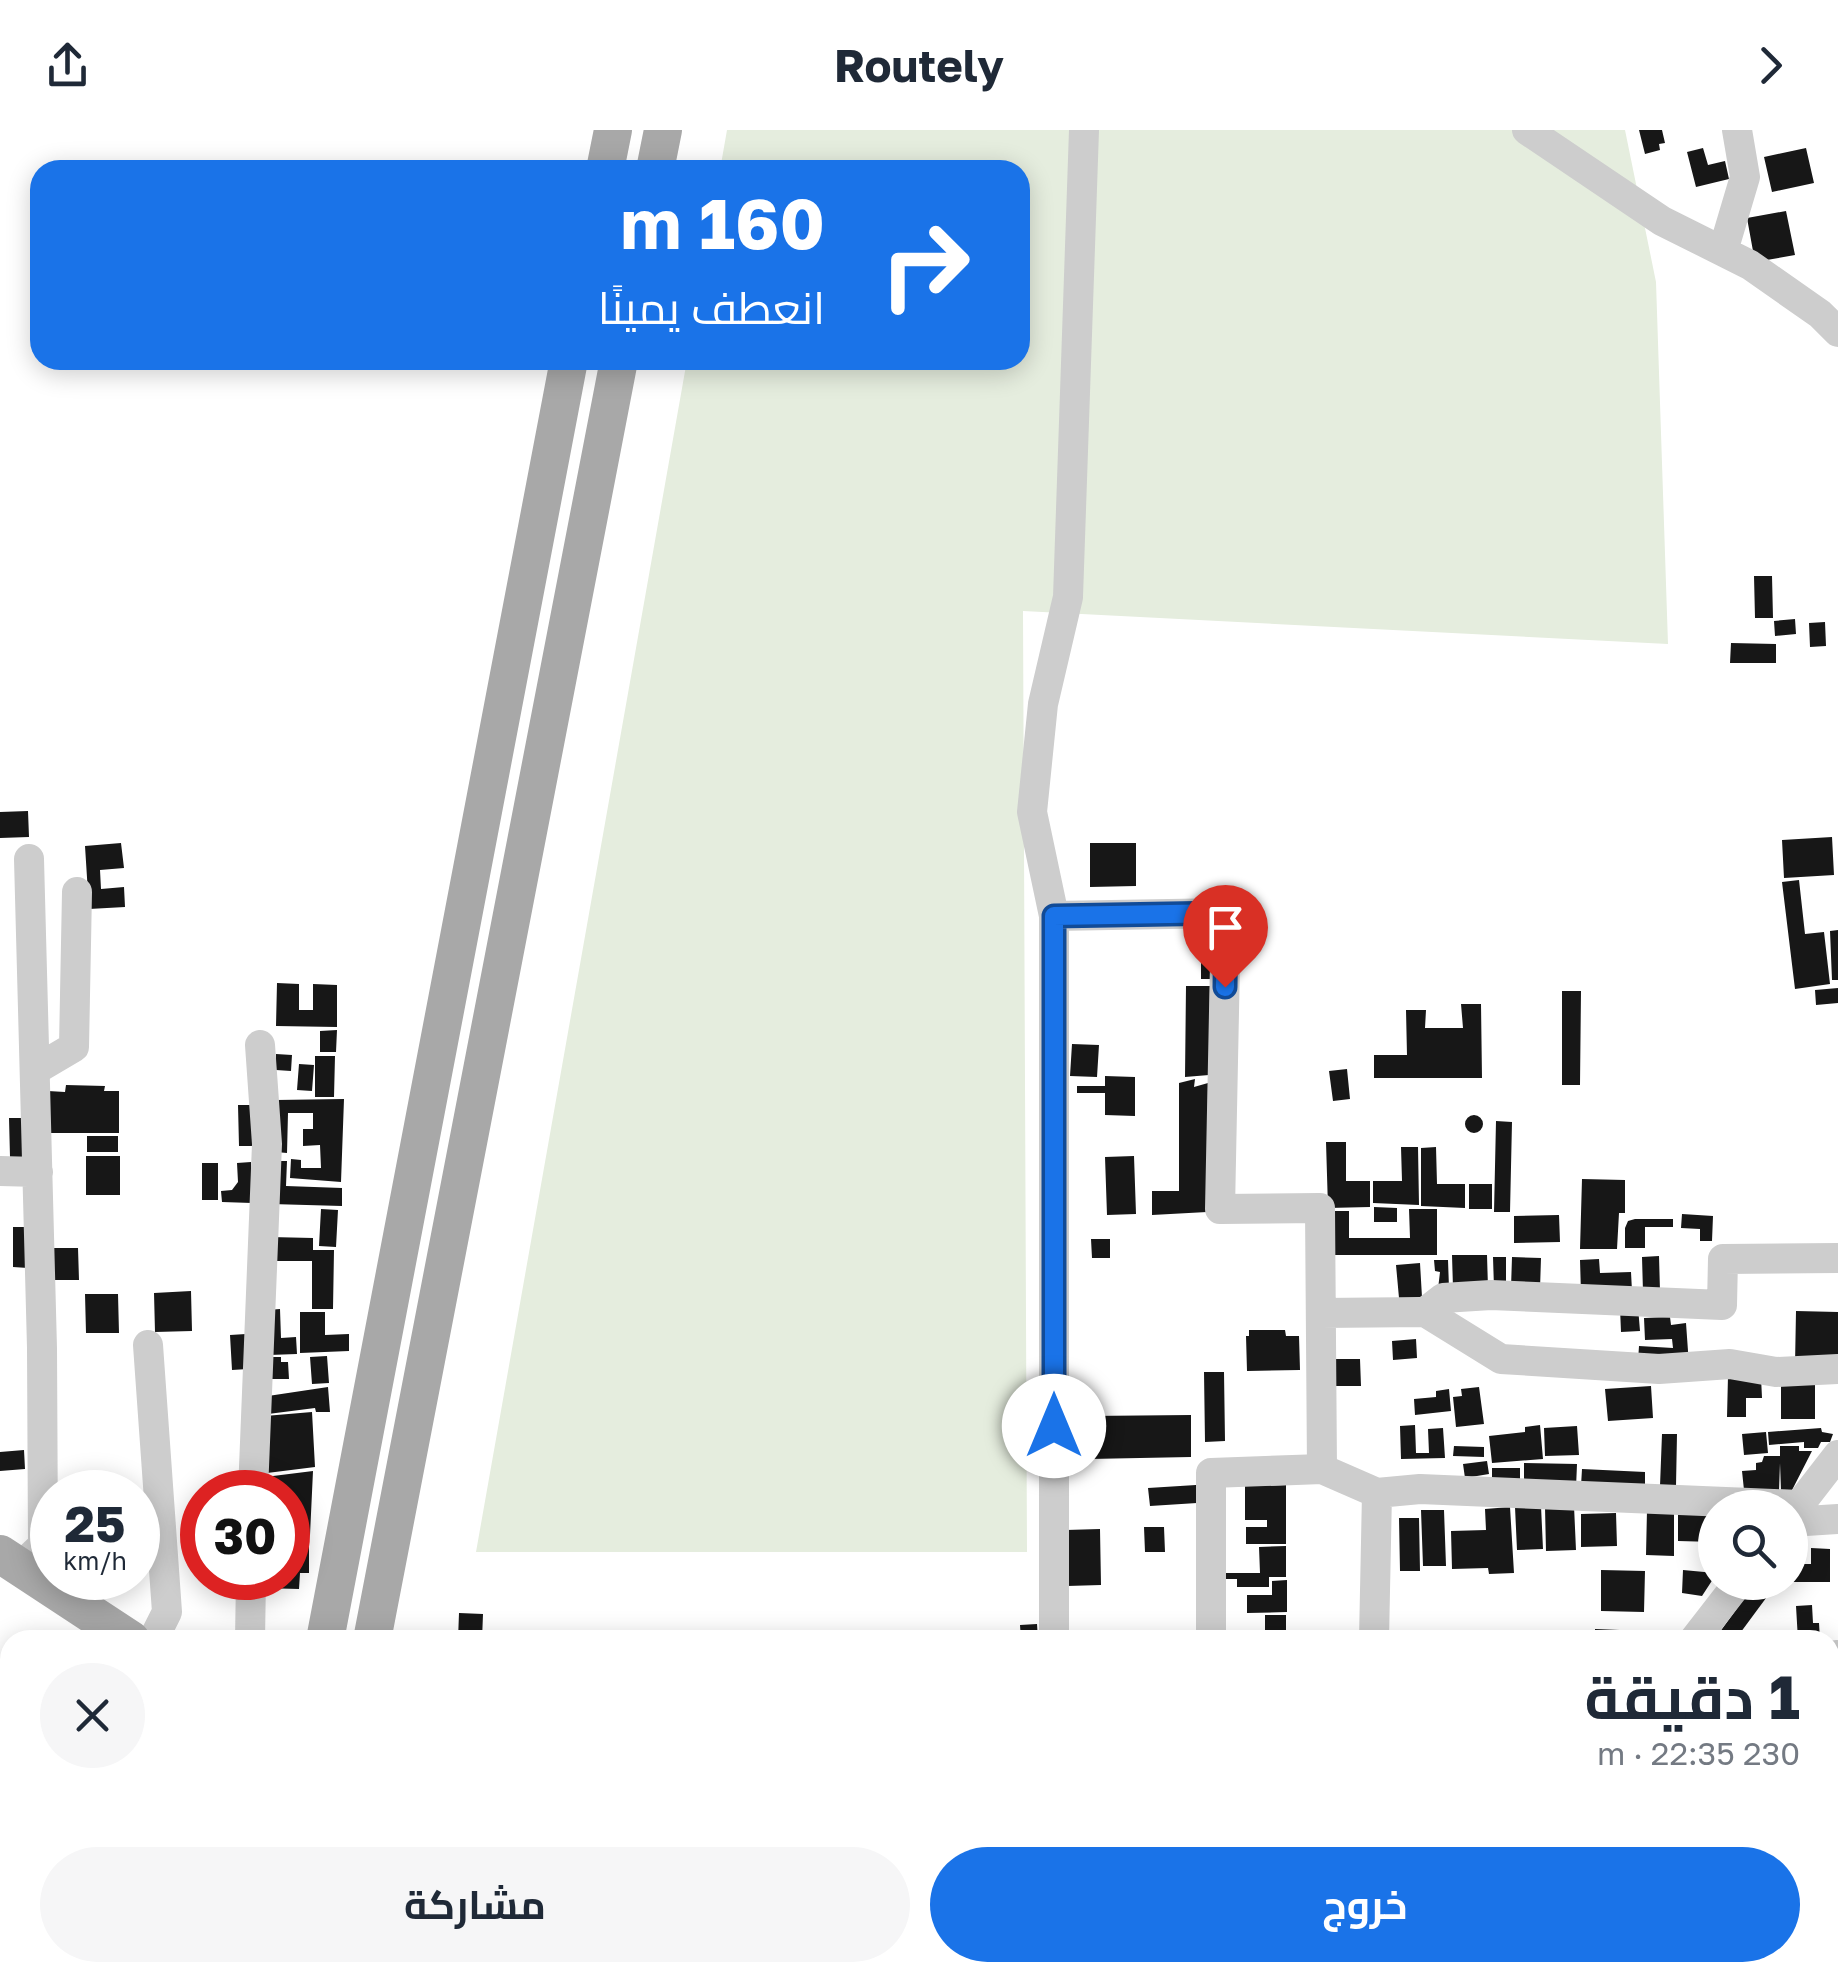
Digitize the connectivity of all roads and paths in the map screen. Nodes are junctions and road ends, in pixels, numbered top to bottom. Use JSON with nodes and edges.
{"nodes":[{"id":1,"x":613,"y":130,"type":"edge"},
{"id":2,"x":663,"y":130,"type":"edge"},
{"id":3,"x":1084,"y":130,"type":"edge"},
{"id":4,"x":1527,"y":130,"type":"edge"},
{"id":5,"x":1737,"y":130,"type":"edge"},
{"id":6,"x":607,"y":160,"type":"edge"},
{"id":7,"x":658,"y":160,"type":"edge"},
{"id":8,"x":1723,"y":251,"type":"junction"},
{"id":9,"x":1838,"y":332,"type":"edge"},
{"id":10,"x":567,"y":370,"type":"edge"},
{"id":11,"x":617,"y":370,"type":"edge"},
{"id":12,"x":30,"y":860,"type":"dead end"},
{"id":13,"x":77,"y":892,"type":"dead end"},
{"id":14,"x":1054,"y":916,"type":"junction"},
{"id":15,"x":260,"y":1045,"type":"dead end"},
{"id":16,"x":35,"y":1070,"type":"junction"},
{"id":17,"x":0,"y":1171,"type":"edge"},
{"id":18,"x":38,"y":1172,"type":"junction"},
{"id":19,"x":1838,"y":1258,"type":"edge"},
{"id":20,"x":1425,"y":1312,"type":"junction"},
{"id":21,"x":1321,"y":1313,"type":"junction"},
{"id":22,"x":148,"y":1345,"type":"dead end"},
{"id":23,"x":1838,"y":1370,"type":"edge"},
{"id":24,"x":1838,"y":1455,"type":"edge"},
{"id":25,"x":1322,"y":1469,"type":"junction"},
{"id":26,"x":254,"y":1470,"type":"edge"},
{"id":27,"x":1377,"y":1493,"type":"junction"},
{"id":28,"x":1808,"y":1495,"type":"edge"},
{"id":29,"x":1698,"y":1508,"type":"edge"},
{"id":30,"x":1808,"y":1516,"type":"edge"},
{"id":31,"x":1838,"y":1519,"type":"edge"},
{"id":32,"x":10,"y":1560,"type":"edge"},
{"id":33,"x":251,"y":1600,"type":"edge"},
{"id":34,"x":1725,"y":1600,"type":"edge"},
{"id":35,"x":116,"y":1630,"type":"edge"},
{"id":36,"x":158,"y":1630,"type":"edge"},
{"id":37,"x":250,"y":1630,"type":"edge"},
{"id":38,"x":327,"y":1630,"type":"edge"},
{"id":39,"x":374,"y":1630,"type":"edge"},
{"id":40,"x":1054,"y":1630,"type":"edge"},
{"id":41,"x":1211,"y":1630,"type":"edge"},
{"id":42,"x":1374,"y":1630,"type":"edge"},
{"id":43,"x":1702,"y":1630,"type":"edge"}],
"edges":[{"from":1,"to":6,"type":"main road"},
{"from":2,"to":7,"type":"main road"},
{"from":3,"to":14,"type":"street"},
{"from":4,"to":8,"type":"street"},
{"from":5,"to":8,"type":"street"},
{"from":8,"to":9,"type":"street"},
{"from":10,"to":38,"type":"main road"},
{"from":11,"to":39,"type":"main road"},
{"from":12,"to":16,"type":"street"},
{"from":13,"to":16,"type":"street"},
{"from":14,"to":21,"type":"street"},
{"from":14,"to":40,"type":"street"},
{"from":15,"to":26,"type":"street"},
{"from":16,"to":18,"type":"street"},
{"from":17,"to":18,"type":"street"},
{"from":18,"to":32,"type":"street"},
{"from":19,"to":20,"type":"street"},
{"from":20,"to":21,"type":"street"},
{"from":20,"to":23,"type":"street"},
{"from":21,"to":25,"type":"street"},
{"from":22,"to":36,"type":"street"},
{"from":24,"to":28,"type":"street"},
{"from":25,"to":27,"type":"street"},
{"from":25,"to":41,"type":"street"},
{"from":27,"to":29,"type":"street"},
{"from":27,"to":42,"type":"street"},
{"from":30,"to":31,"type":"street"},
{"from":32,"to":35,"type":"main road"},
{"from":33,"to":37,"type":"street"},
{"from":34,"to":43,"type":"street"}]}
